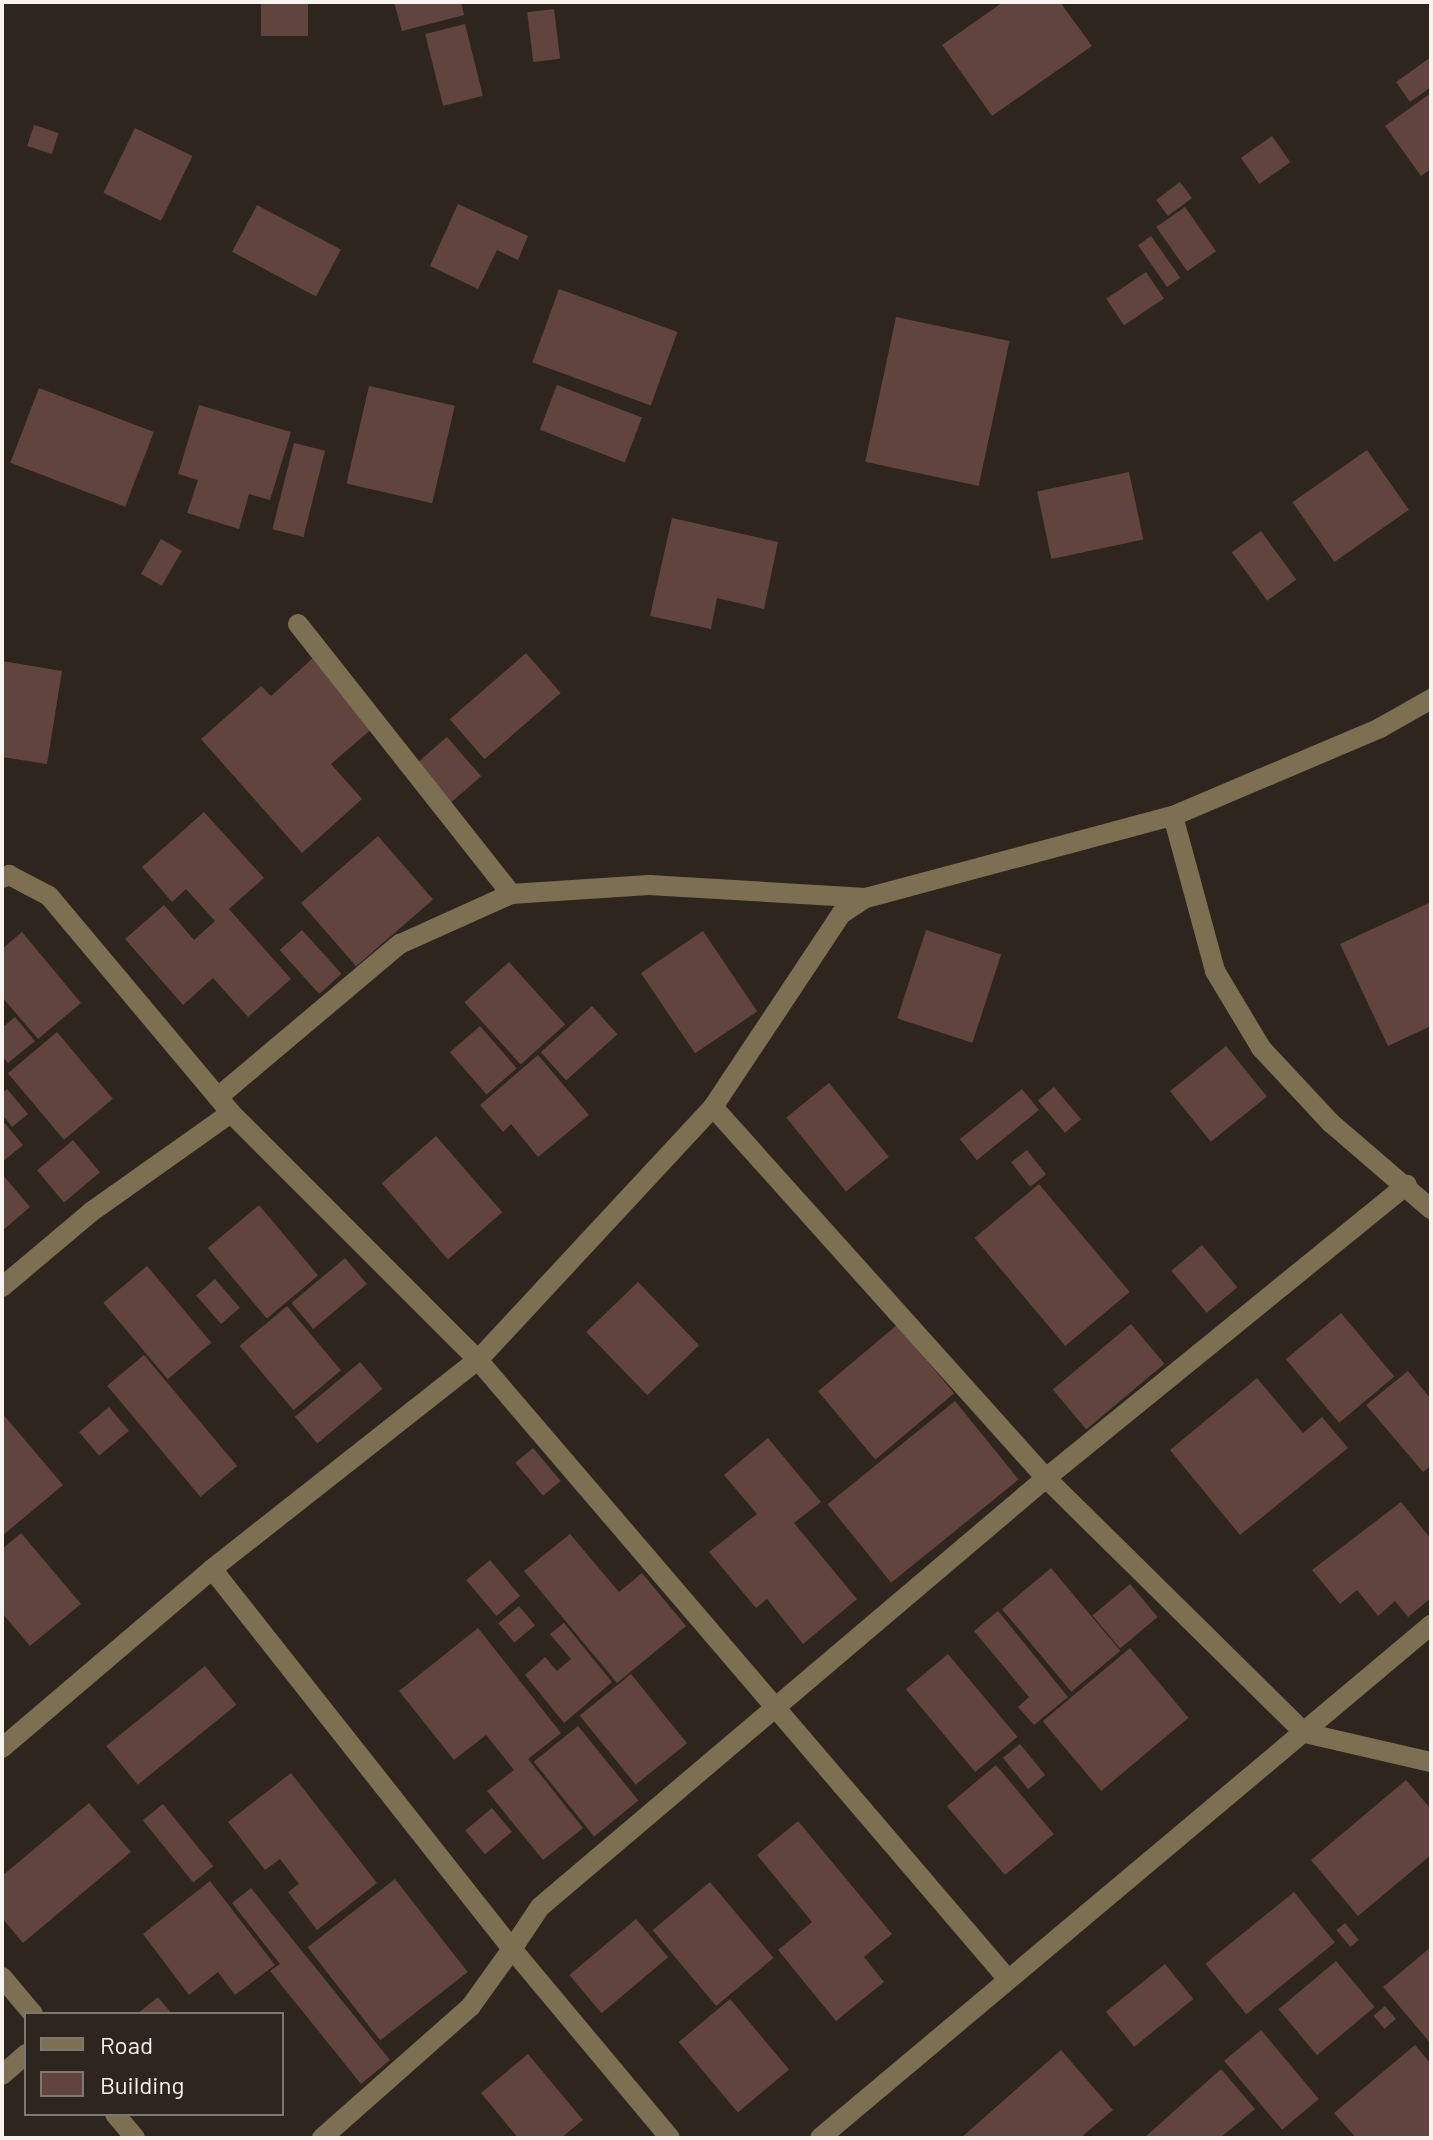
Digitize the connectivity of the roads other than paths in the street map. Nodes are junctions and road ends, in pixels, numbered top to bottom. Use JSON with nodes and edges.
{"nodes":[{"id":1,"x":298,"y":624,"type":"dead end"},
{"id":2,"x":1431,"y":699,"type":"edge"},
{"id":3,"x":1173,"y":816,"type":"junction"},
{"id":4,"x":2,"y":878,"type":"edge"},
{"id":5,"x":511,"y":894,"type":"junction"},
{"id":6,"x":866,"y":898,"type":"junction"},
{"id":7,"x":224,"y":1105,"type":"junction"},
{"id":8,"x":713,"y":1107,"type":"junction"},
{"id":9,"x":1407,"y":1185,"type":"junction"},
{"id":10,"x":1431,"y":1209,"type":"edge"},
{"id":11,"x":2,"y":1287,"type":"edge"},
{"id":12,"x":478,"y":1360,"type":"junction"},
{"id":13,"x":1046,"y":1478,"type":"junction"},
{"id":14,"x":212,"y":1569,"type":"junction"},
{"id":15,"x":1431,"y":1625,"type":"edge"},
{"id":16,"x":773,"y":1708,"type":"junction"},
{"id":17,"x":1305,"y":1733,"type":"junction"},
{"id":18,"x":2,"y":1748,"type":"edge"},
{"id":19,"x":1431,"y":1762,"type":"edge"},
{"id":20,"x":512,"y":1949,"type":"junction"},
{"id":21,"x":2,"y":1977,"type":"edge"},
{"id":22,"x":1007,"y":1978,"type":"junction"},
{"id":23,"x":31,"y":2012,"type":"edge"},
{"id":24,"x":24,"y":2056,"type":"edge"},
{"id":25,"x":2,"y":2075,"type":"edge"},
{"id":26,"x":117,"y":2116,"type":"edge"},
{"id":27,"x":135,"y":2138,"type":"edge"},
{"id":28,"x":322,"y":2138,"type":"edge"},
{"id":29,"x":670,"y":2138,"type":"edge"},
{"id":30,"x":820,"y":2138,"type":"edge"}],
"edges":[{"from":1,"to":5,"type":"street"},
{"from":2,"to":3,"type":"street"},
{"from":3,"to":6,"type":"street"},
{"from":3,"to":9,"type":"street"},
{"from":4,"to":7,"type":"street"},
{"from":5,"to":6,"type":"street"},
{"from":5,"to":7,"type":"street"},
{"from":6,"to":8,"type":"street"},
{"from":7,"to":11,"type":"street"},
{"from":7,"to":12,"type":"street"},
{"from":8,"to":12,"type":"street"},
{"from":8,"to":13,"type":"street"},
{"from":9,"to":10,"type":"street"},
{"from":9,"to":13,"type":"street"},
{"from":12,"to":14,"type":"street"},
{"from":12,"to":16,"type":"street"},
{"from":13,"to":16,"type":"street"},
{"from":13,"to":17,"type":"street"},
{"from":14,"to":18,"type":"street"},
{"from":14,"to":20,"type":"street"},
{"from":15,"to":17,"type":"street"},
{"from":16,"to":20,"type":"street"},
{"from":16,"to":22,"type":"street"},
{"from":17,"to":19,"type":"street"},
{"from":17,"to":22,"type":"street"},
{"from":20,"to":28,"type":"street"},
{"from":20,"to":29,"type":"street"},
{"from":21,"to":23,"type":"street"},
{"from":22,"to":30,"type":"street"},
{"from":24,"to":25,"type":"street"},
{"from":26,"to":27,"type":"street"}]}
